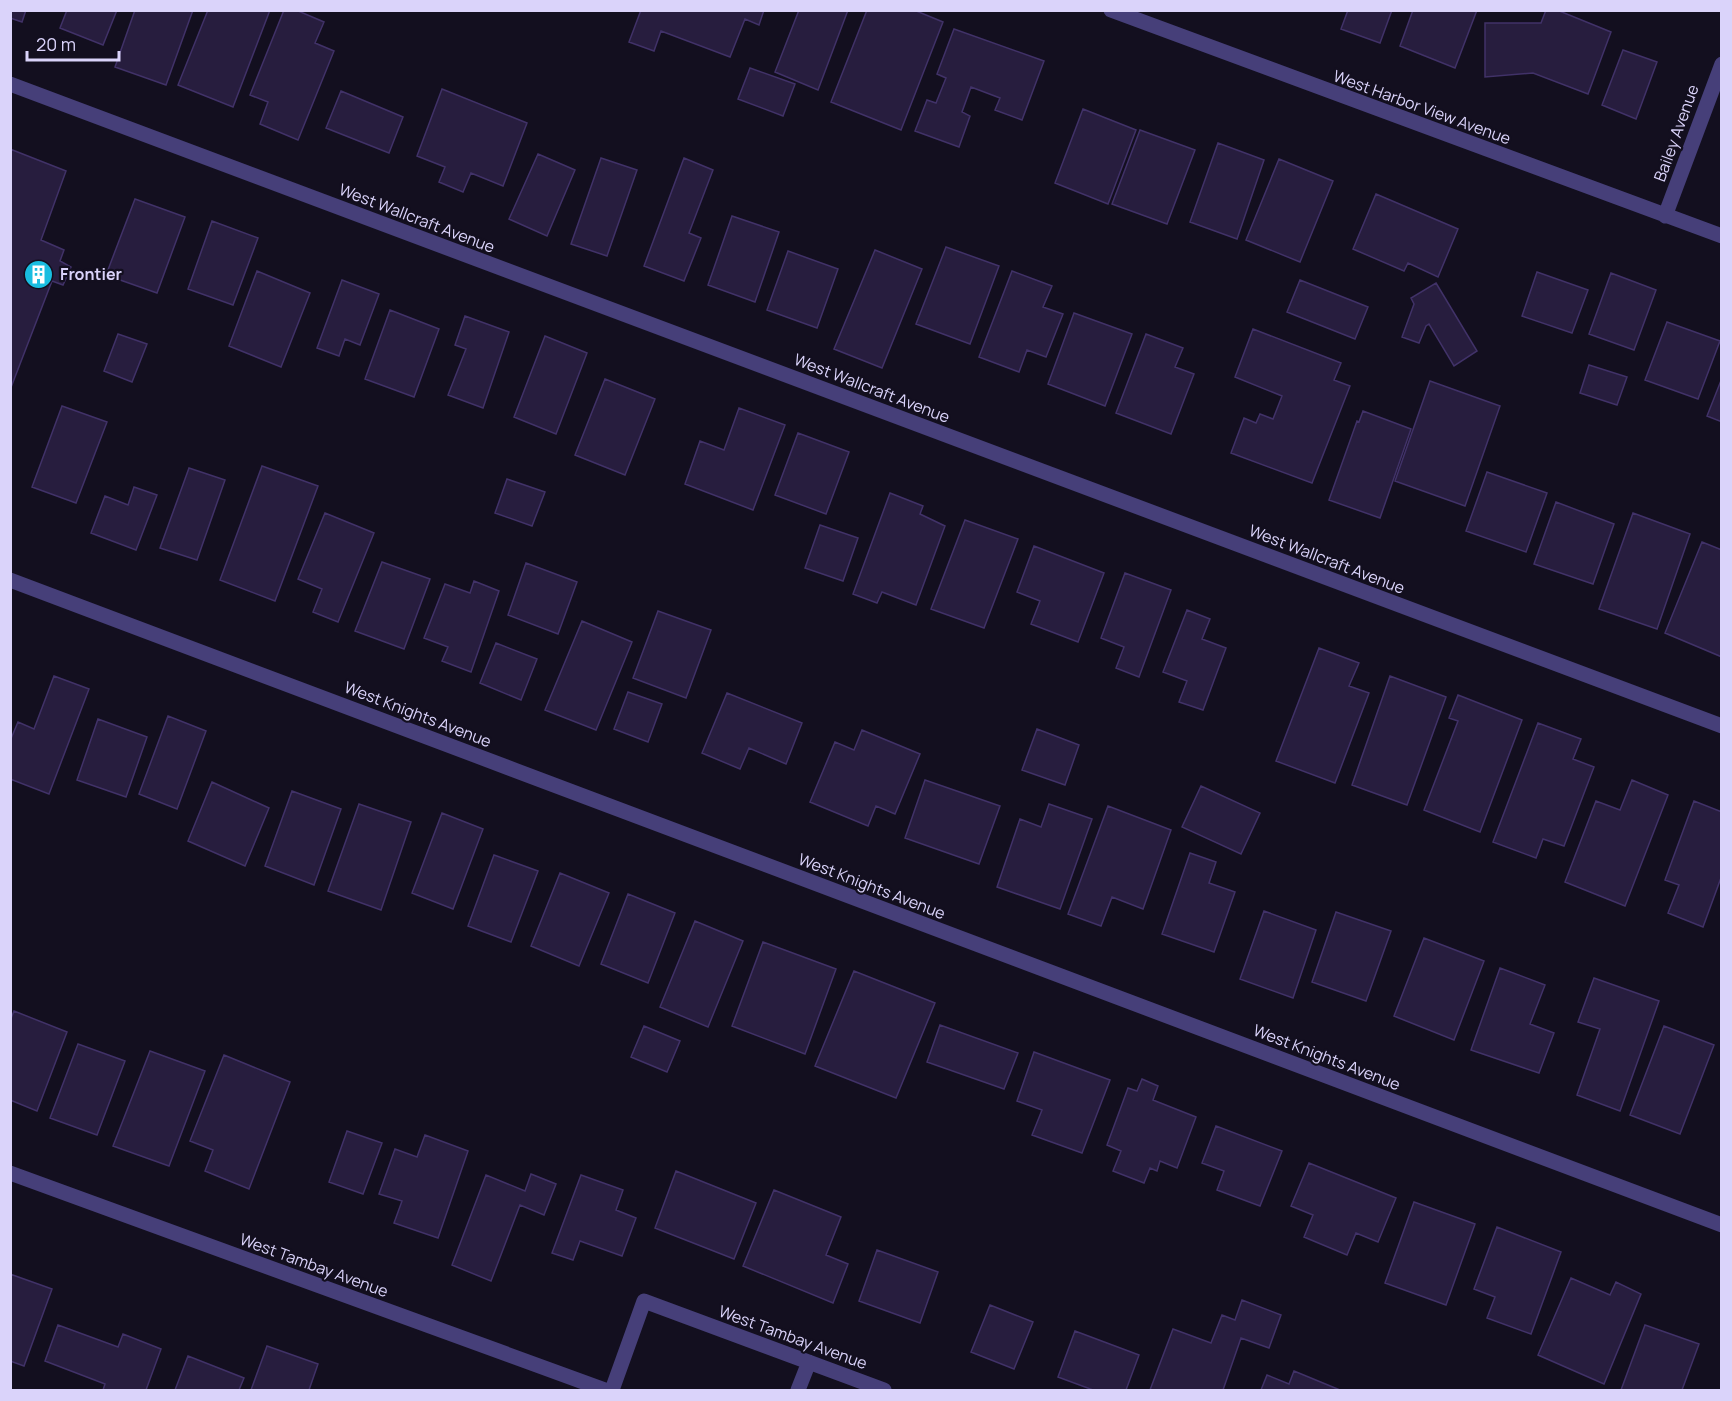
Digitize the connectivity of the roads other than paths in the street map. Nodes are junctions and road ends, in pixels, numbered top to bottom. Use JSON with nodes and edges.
{"nodes":[{"id":1,"x":1111,"y":10,"type":"edge"},
{"id":2,"x":1722,"y":64,"type":"edge"},
{"id":3,"x":10,"y":84,"type":"edge"},
{"id":4,"x":1665,"y":216,"type":"junction"},
{"id":5,"x":1722,"y":236,"type":"edge"},
{"id":6,"x":10,"y":580,"type":"edge"},
{"id":7,"x":1722,"y":726,"type":"edge"},
{"id":8,"x":10,"y":1173,"type":"edge"},
{"id":9,"x":1722,"y":1225,"type":"edge"},
{"id":10,"x":809,"y":1362,"type":"junction"},
{"id":11,"x":605,"y":1390,"type":"edge"},
{"id":12,"x":612,"y":1390,"type":"edge"},
{"id":13,"x":798,"y":1390,"type":"edge"},
{"id":14,"x":884,"y":1390,"type":"edge"}],
"edges":[{"from":1,"to":4,"type":"street","name":"West Harbor View Avenue"},
{"from":2,"to":4,"type":"street","name":"Bailey Avenue"},
{"from":3,"to":7,"type":"street","name":"West Wallcraft Avenue"},
{"from":4,"to":5,"type":"street","name":"West Harbor View Avenue"},
{"from":6,"to":9,"type":"street","name":"West Knights Avenue"},
{"from":8,"to":11,"type":"street","name":"West Tambay Avenue"},
{"from":10,"to":12,"type":"street","name":"West Tambay Avenue"},
{"from":10,"to":13,"type":"street"},
{"from":10,"to":14,"type":"street","name":"West Tambay Avenue"}]}
